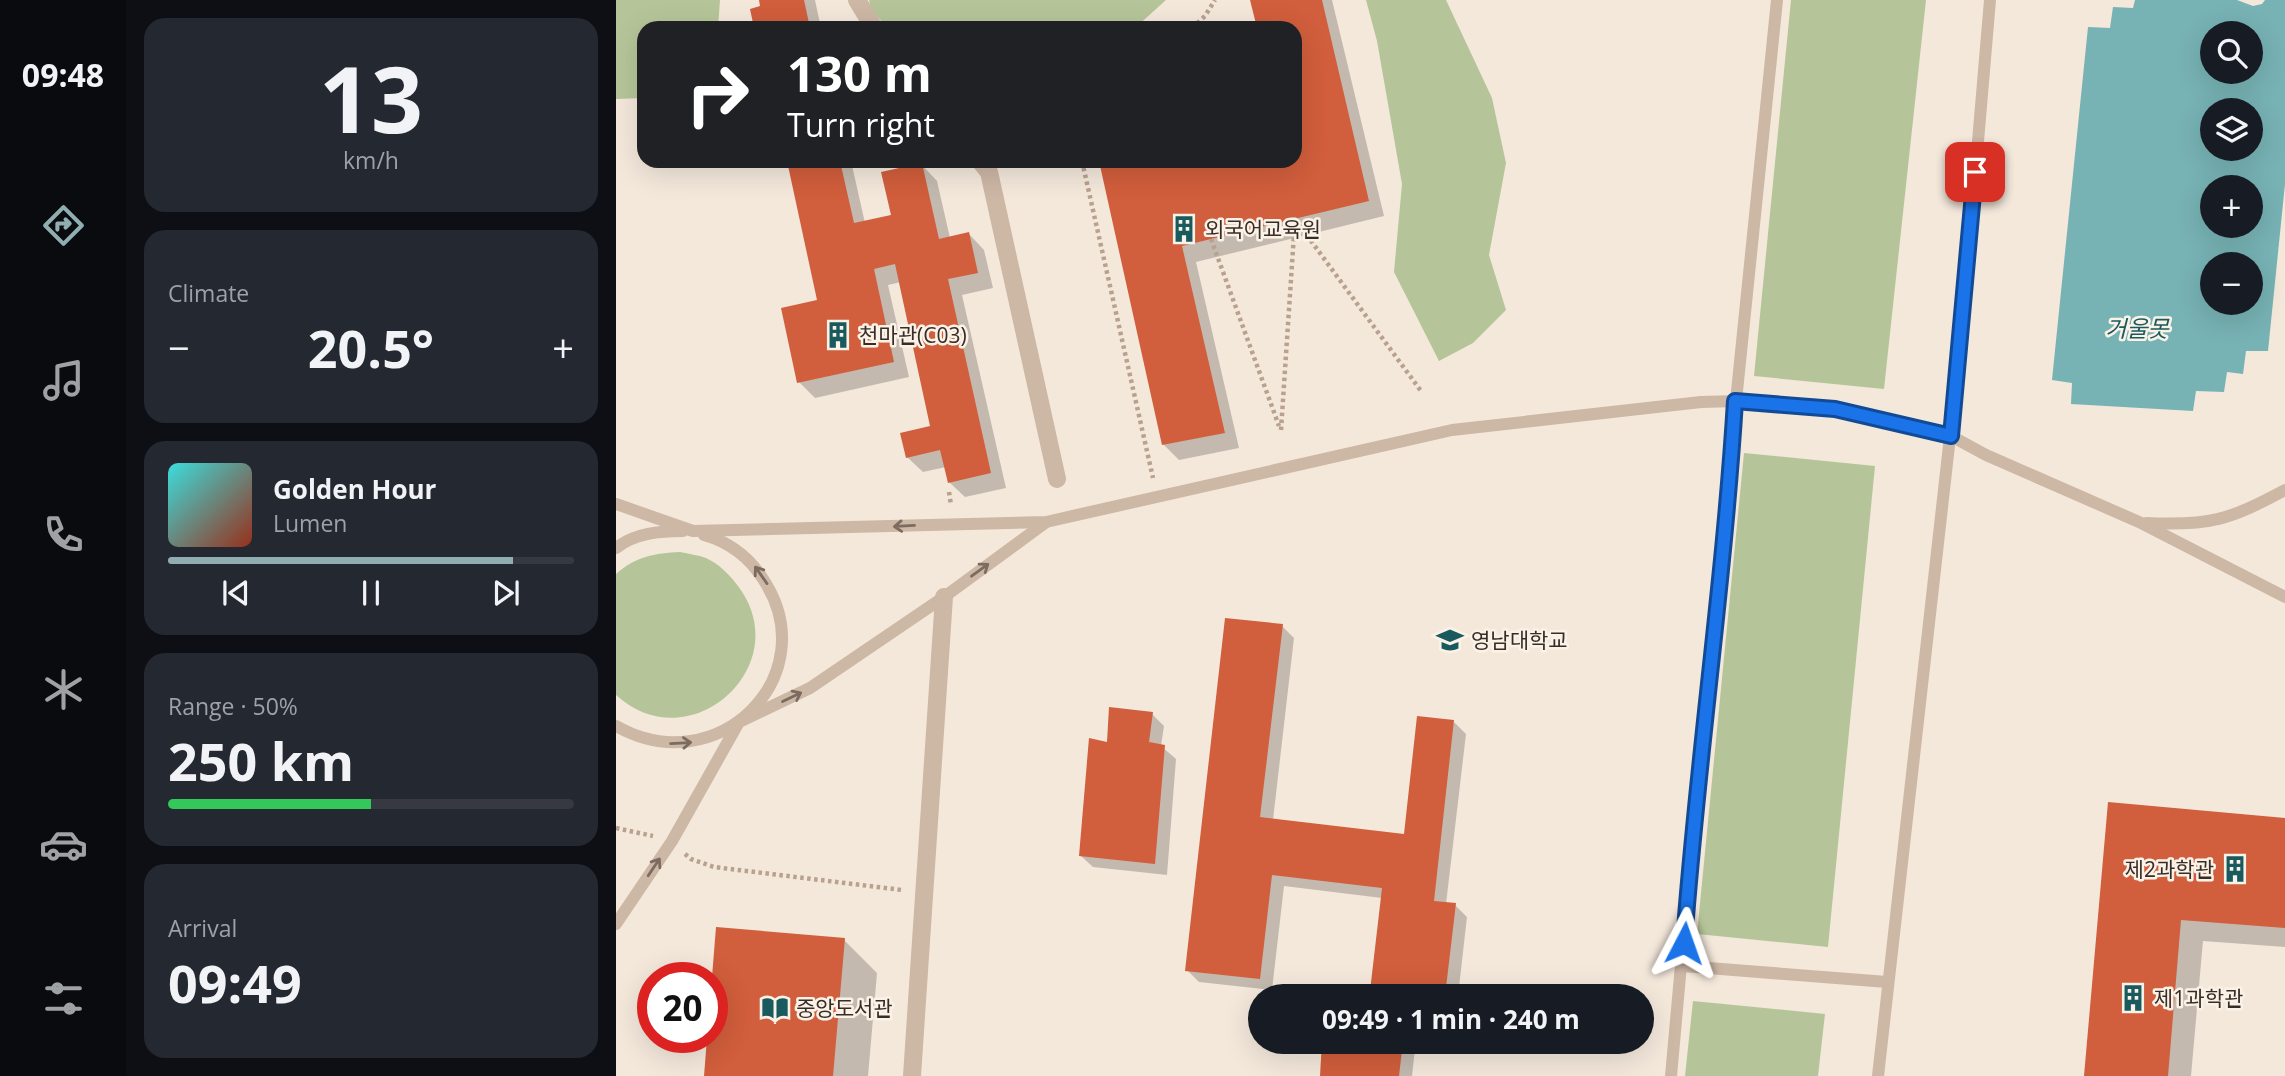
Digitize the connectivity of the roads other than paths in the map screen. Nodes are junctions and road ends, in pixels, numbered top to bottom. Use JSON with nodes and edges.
{"nodes":[{"id":1,"x":857,"y":0,"type":"edge"},
{"id":2,"x":1777,"y":0,"type":"edge"},
{"id":3,"x":1990,"y":0,"type":"edge"},
{"id":4,"x":870,"y":21,"type":"edge"},
{"id":5,"x":986,"y":168,"type":"edge"},
{"id":6,"x":1735,"y":401,"type":"junction"},
{"id":7,"x":1951,"y":436,"type":"junction"},
{"id":8,"x":1057,"y":479,"type":"dead end"},
{"id":9,"x":2285,"y":490,"type":"edge"},
{"id":10,"x":616,"y":504,"type":"edge"},
{"id":11,"x":1045,"y":522,"type":"junction"},
{"id":12,"x":2139,"y":522,"type":"junction"},
{"id":13,"x":693,"y":531,"type":"junction"},
{"id":14,"x":616,"y":548,"type":"edge"},
{"id":15,"x":944,"y":597,"type":"junction"},
{"id":16,"x":2285,"y":597,"type":"edge"},
{"id":17,"x":739,"y":722,"type":"junction"},
{"id":18,"x":616,"y":726,"type":"edge"},
{"id":19,"x":616,"y":923,"type":"edge"},
{"id":20,"x":1683,"y":966,"type":"junction"},
{"id":21,"x":1887,"y":982,"type":"junction"},
{"id":22,"x":912,"y":1076,"type":"edge"},
{"id":23,"x":1671,"y":1076,"type":"edge"},
{"id":24,"x":1878,"y":1076,"type":"edge"}],
"edges":[{"from":1,"to":4,"type":"street"},
{"from":2,"to":6,"type":"lane"},
{"from":3,"to":7,"type":"lane"},
{"from":5,"to":8,"type":"street"},
{"from":6,"to":7,"type":"lane"},
{"from":6,"to":11,"type":"lane"},
{"from":6,"to":20,"type":"lane"},
{"from":7,"to":12,"type":"lane"},
{"from":7,"to":21,"type":"lane"},
{"from":9,"to":12,"type":"lane"},
{"from":10,"to":13,"type":"lane"},
{"from":11,"to":13,"type":"lane","one_way":true},
{"from":15,"to":11,"type":"lane","one_way":true},
{"from":12,"to":16,"type":"lane"},
{"from":13,"to":14,"type":"lane"},
{"from":17,"to":13,"type":"lane","one_way":true},
{"from":17,"to":15,"type":"lane","one_way":true},
{"from":15,"to":22,"type":"street"},
{"from":18,"to":17,"type":"lane","one_way":true},
{"from":19,"to":17,"type":"lane","one_way":true},
{"from":20,"to":21,"type":"lane"},
{"from":20,"to":23,"type":"lane"},
{"from":21,"to":24,"type":"lane"}]}
